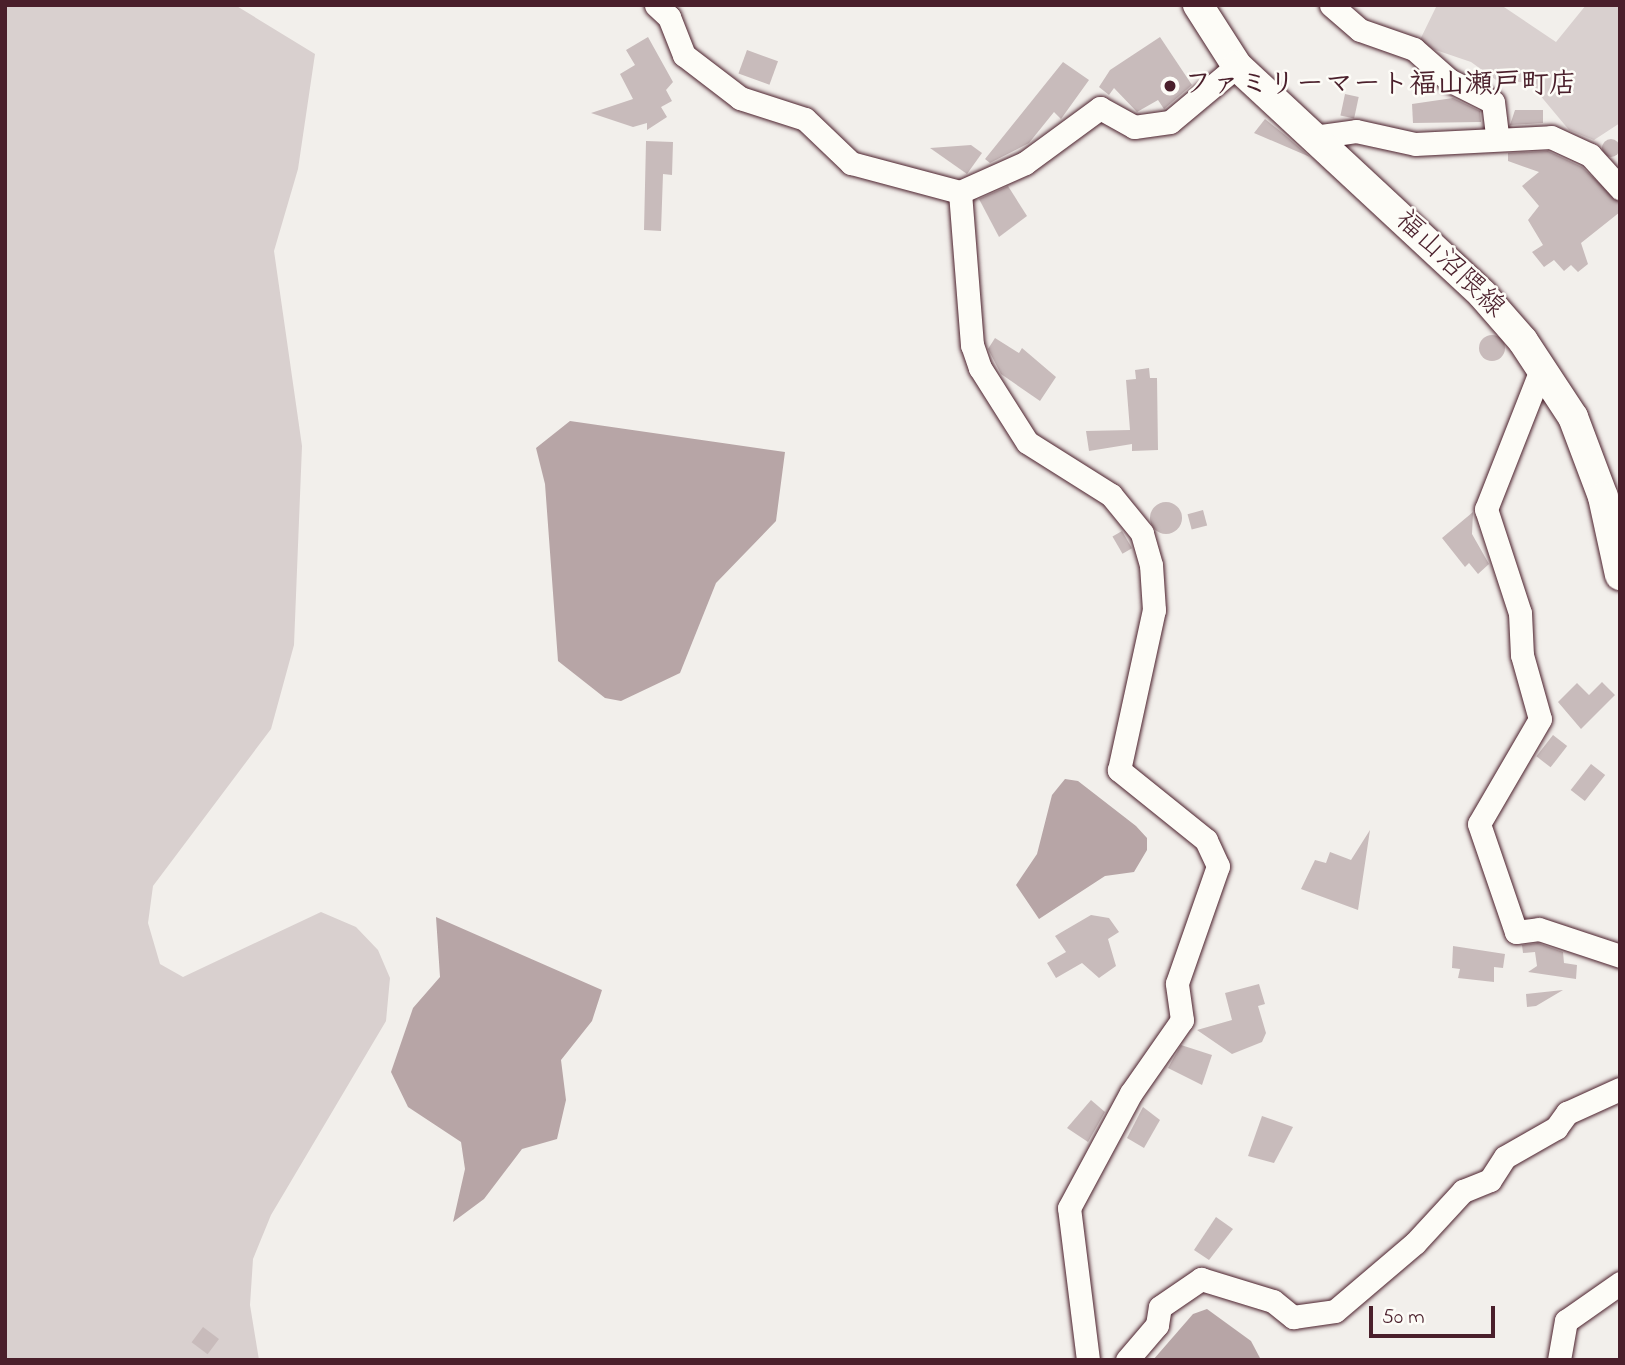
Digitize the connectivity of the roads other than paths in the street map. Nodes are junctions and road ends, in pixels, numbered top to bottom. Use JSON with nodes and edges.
{"nodes":[{"id":1,"x":1198,"y":5,"type":"edge"},
{"id":2,"x":1331,"y":5,"type":"edge"},
{"id":3,"x":667,"y":9,"type":"edge"},
{"id":4,"x":1237,"y":66,"type":"junction"},
{"id":5,"x":1314,"y":136,"type":"junction"},
{"id":6,"x":1497,"y":137,"type":"junction"},
{"id":7,"x":1620,"y":188,"type":"edge"},
{"id":8,"x":960,"y":192,"type":"junction"},
{"id":9,"x":1542,"y":367,"type":"junction"},
{"id":10,"x":1620,"y":575,"type":"edge"},
{"id":11,"x":1620,"y":956,"type":"edge"},
{"id":12,"x":1620,"y":1089,"type":"edge"},
{"id":13,"x":1620,"y":1283,"type":"edge"},
{"id":14,"x":1088,"y":1360,"type":"edge"},
{"id":15,"x":1127,"y":1360,"type":"edge"},
{"id":16,"x":1559,"y":1360,"type":"edge"}],
"edges":[{"from":1,"to":4,"type":"main road","name":"福山沼隈線"},
{"from":2,"to":6,"type":"street"},
{"from":3,"to":8,"type":"street"},
{"from":4,"to":5,"type":"main road","name":"福山沼隈線"},
{"from":4,"to":8,"type":"street"},
{"from":5,"to":6,"type":"street"},
{"from":5,"to":9,"type":"main road","name":"福山沼隈線"},
{"from":6,"to":7,"type":"street"},
{"from":8,"to":14,"type":"street"},
{"from":9,"to":10,"type":"main road","name":"福山沼隈線"},
{"from":9,"to":11,"type":"street"},
{"from":12,"to":15,"type":"street"},
{"from":13,"to":16,"type":"street"}]}
